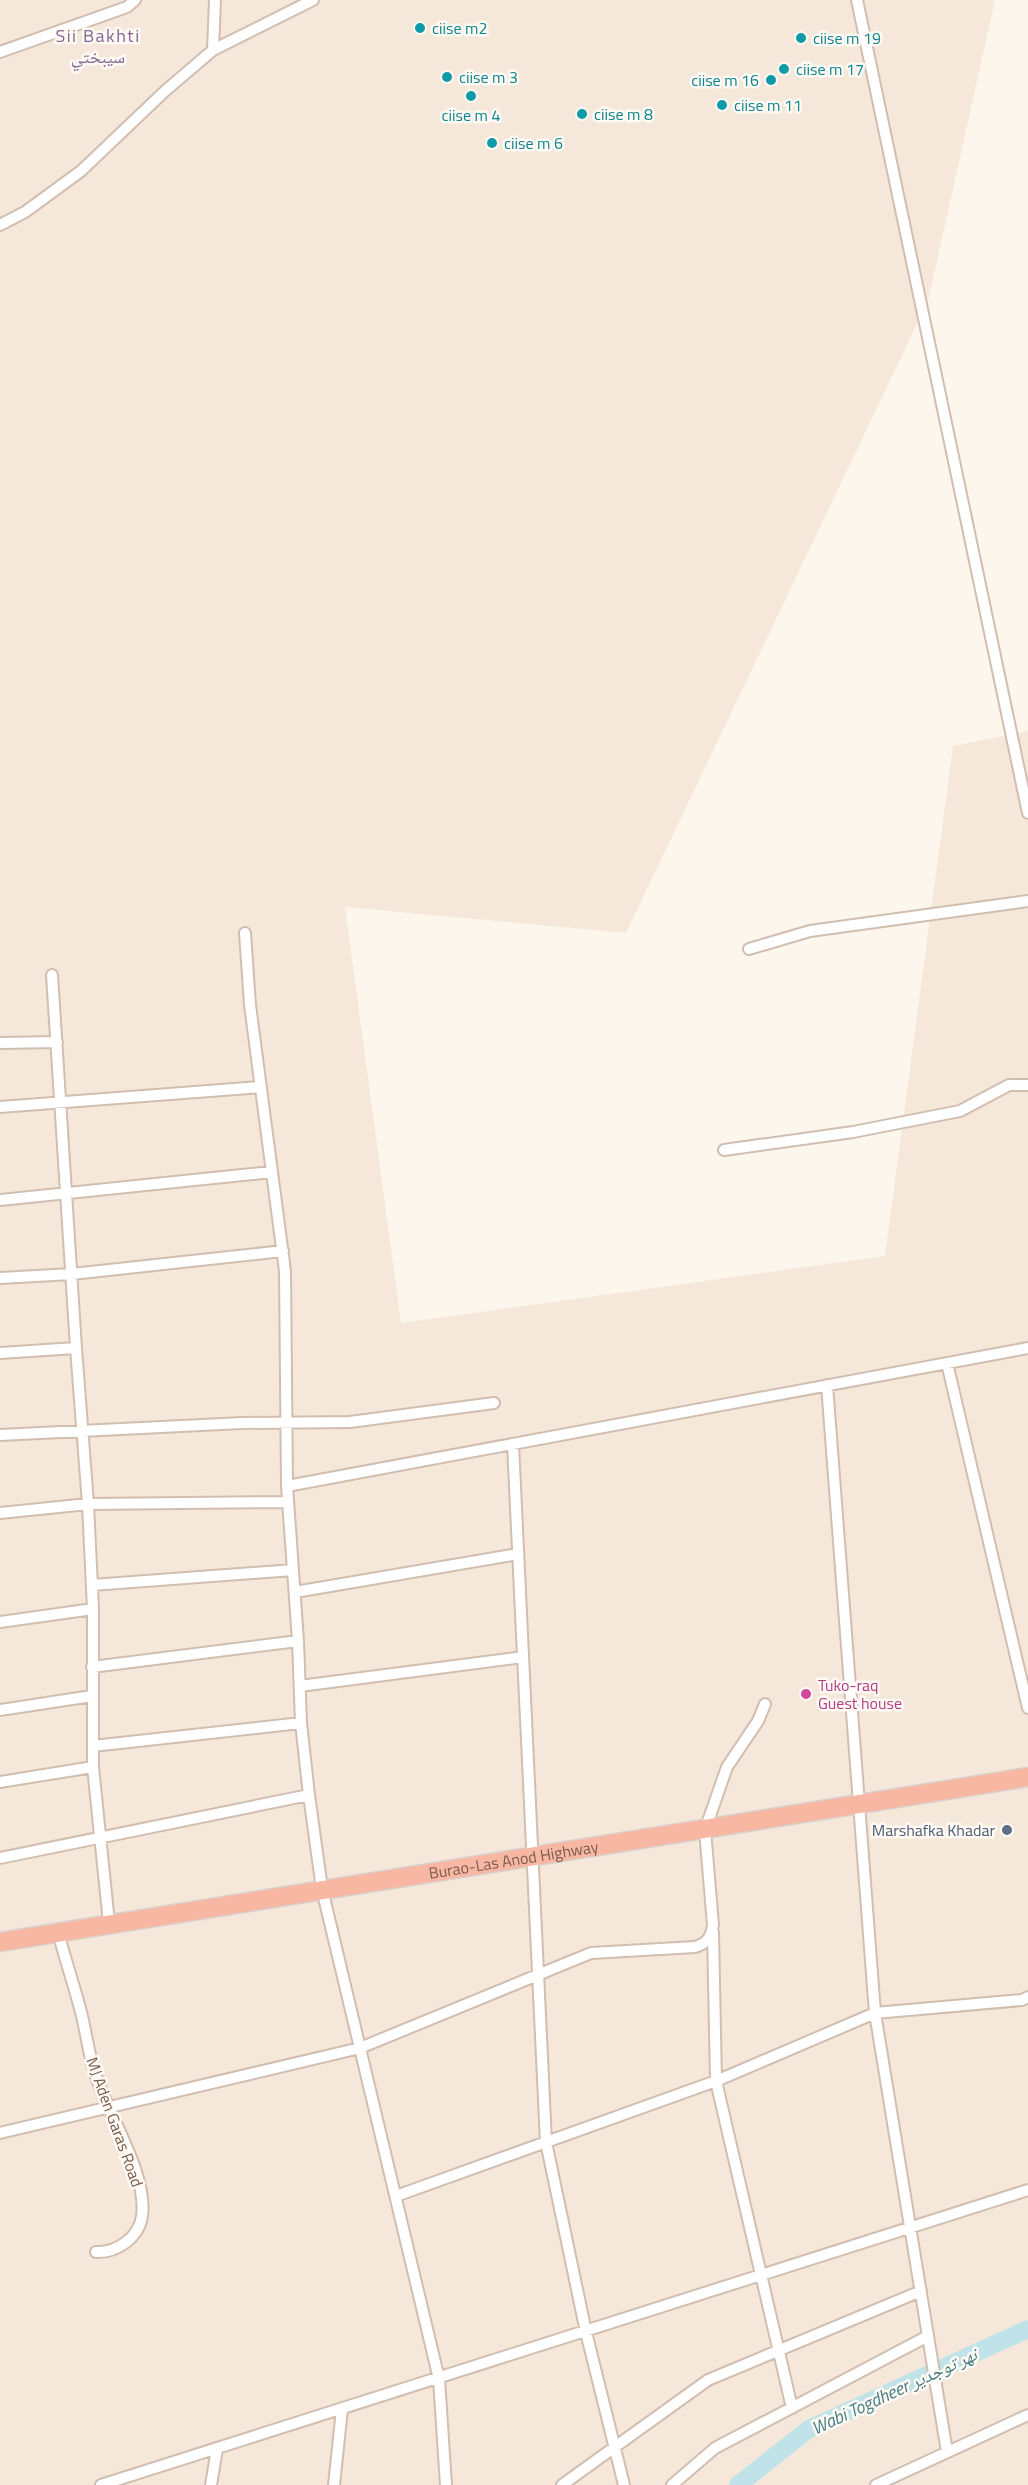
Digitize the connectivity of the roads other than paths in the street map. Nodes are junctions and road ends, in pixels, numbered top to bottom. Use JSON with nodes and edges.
{"nodes":[{"id":1,"x":135,"y":0,"type":"edge"},
{"id":2,"x":215,"y":0,"type":"edge"},
{"id":3,"x":313,"y":0,"type":"edge"},
{"id":4,"x":857,"y":0,"type":"edge"},
{"id":5,"x":213,"y":50,"type":"junction"},
{"id":6,"x":0,"y":52,"type":"edge"},
{"id":7,"x":0,"y":225,"type":"edge"},
{"id":8,"x":1028,"y":813,"type":"edge"},
{"id":9,"x":1028,"y":901,"type":"edge"},
{"id":10,"x":245,"y":933,"type":"dead end"},
{"id":11,"x":749,"y":949,"type":"dead end"},
{"id":12,"x":52,"y":975,"type":"dead end"},
{"id":13,"x":57,"y":1042,"type":"junction"},
{"id":14,"x":0,"y":1043,"type":"edge"},
{"id":15,"x":1028,"y":1085,"type":"edge"},
{"id":16,"x":261,"y":1087,"type":"junction"},
{"id":17,"x":61,"y":1103,"type":"junction"},
{"id":18,"x":0,"y":1107,"type":"edge"},
{"id":19,"x":724,"y":1150,"type":"dead end"},
{"id":20,"x":272,"y":1172,"type":"junction"},
{"id":21,"x":67,"y":1193,"type":"junction"},
{"id":22,"x":0,"y":1200,"type":"edge"},
{"id":23,"x":282,"y":1251,"type":"junction"},
{"id":24,"x":72,"y":1274,"type":"junction"},
{"id":25,"x":0,"y":1278,"type":"edge"},
{"id":26,"x":76,"y":1348,"type":"junction"},
{"id":27,"x":1028,"y":1348,"type":"edge"},
{"id":28,"x":0,"y":1353,"type":"edge"},
{"id":29,"x":947,"y":1363,"type":"junction"},
{"id":30,"x":827,"y":1385,"type":"junction"},
{"id":31,"x":494,"y":1403,"type":"dead end"},
{"id":32,"x":286,"y":1423,"type":"junction"},
{"id":33,"x":82,"y":1431,"type":"junction"},
{"id":34,"x":0,"y":1435,"type":"edge"},
{"id":35,"x":513,"y":1444,"type":"junction"},
{"id":36,"x":286,"y":1486,"type":"junction"},
{"id":37,"x":288,"y":1502,"type":"junction"},
{"id":38,"x":88,"y":1504,"type":"junction"},
{"id":39,"x":0,"y":1512,"type":"edge"},
{"id":40,"x":518,"y":1554,"type":"junction"},
{"id":41,"x":293,"y":1570,"type":"junction"},
{"id":42,"x":92,"y":1585,"type":"junction"},
{"id":43,"x":295,"y":1592,"type":"junction"},
{"id":44,"x":93,"y":1609,"type":"junction"},
{"id":45,"x":0,"y":1622,"type":"edge"},
{"id":46,"x":298,"y":1641,"type":"junction"},
{"id":47,"x":523,"y":1657,"type":"junction"},
{"id":48,"x":92,"y":1667,"type":"junction"},
{"id":49,"x":300,"y":1686,"type":"junction"},
{"id":50,"x":92,"y":1696,"type":"junction"},
{"id":51,"x":765,"y":1704,"type":"dead end"},
{"id":52,"x":1028,"y":1707,"type":"edge"},
{"id":53,"x":0,"y":1710,"type":"edge"},
{"id":54,"x":301,"y":1723,"type":"junction"},
{"id":55,"x":93,"y":1746,"type":"junction"},
{"id":56,"x":93,"y":1767,"type":"junction"},
{"id":57,"x":1028,"y":1777,"type":"edge"},
{"id":58,"x":0,"y":1782,"type":"edge"},
{"id":59,"x":309,"y":1795,"type":"junction"},
{"id":60,"x":859,"y":1804,"type":"junction"},
{"id":61,"x":705,"y":1830,"type":"junction"},
{"id":62,"x":101,"y":1839,"type":"junction"},
{"id":63,"x":533,"y":1856,"type":"junction"},
{"id":64,"x":0,"y":1858,"type":"edge"},
{"id":65,"x":322,"y":1889,"type":"junction"},
{"id":66,"x":109,"y":1923,"type":"junction"},
{"id":67,"x":713,"y":1926,"type":"junction"},
{"id":68,"x":58,"y":1932,"type":"junction"},
{"id":69,"x":0,"y":1942,"type":"edge"},
{"id":70,"x":538,"y":1975,"type":"junction"},
{"id":71,"x":1028,"y":1997,"type":"edge"},
{"id":72,"x":875,"y":2013,"type":"junction"},
{"id":73,"x":360,"y":2048,"type":"junction"},
{"id":74,"x":716,"y":2081,"type":"junction"},
{"id":75,"x":107,"y":2108,"type":"junction"},
{"id":76,"x":0,"y":2133,"type":"edge"},
{"id":77,"x":546,"y":2142,"type":"junction"},
{"id":78,"x":1028,"y":2190,"type":"edge"},
{"id":79,"x":396,"y":2196,"type":"junction"},
{"id":80,"x":910,"y":2228,"type":"junction"},
{"id":81,"x":96,"y":2252,"type":"dead end"},
{"id":82,"x":762,"y":2276,"type":"junction"},
{"id":83,"x":921,"y":2291,"type":"junction"},
{"id":84,"x":586,"y":2332,"type":"junction"},
{"id":85,"x":928,"y":2336,"type":"junction"},
{"id":86,"x":779,"y":2350,"type":"junction"},
{"id":87,"x":439,"y":2379,"type":"junction"},
{"id":88,"x":792,"y":2408,"type":"junction"},
{"id":89,"x":342,"y":2409,"type":"junction"},
{"id":90,"x":1028,"y":2415,"type":"edge"},
{"id":91,"x":614,"y":2447,"type":"junction"},
{"id":92,"x":217,"y":2449,"type":"junction"},
{"id":93,"x":947,"y":2452,"type":"junction"},
{"id":94,"x":101,"y":2485,"type":"edge"},
{"id":95,"x":211,"y":2485,"type":"edge"},
{"id":96,"x":334,"y":2485,"type":"edge"},
{"id":97,"x":447,"y":2485,"type":"edge"},
{"id":98,"x":562,"y":2485,"type":"edge"},
{"id":99,"x":624,"y":2485,"type":"edge"},
{"id":100,"x":672,"y":2485,"type":"edge"},
{"id":101,"x":876,"y":2485,"type":"edge"}],
"edges":[{"from":1,"to":6,"type":"street"},
{"from":2,"to":5,"type":"street"},
{"from":3,"to":5,"type":"street"},
{"from":4,"to":8,"type":"street"},
{"from":5,"to":7,"type":"street"},
{"from":9,"to":11,"type":"street"},
{"from":10,"to":16,"type":"street"},
{"from":12,"to":13,"type":"street"},
{"from":13,"to":14,"type":"street"},
{"from":13,"to":17,"type":"street"},
{"from":15,"to":19,"type":"street"},
{"from":16,"to":17,"type":"street"},
{"from":16,"to":20,"type":"street"},
{"from":17,"to":18,"type":"street"},
{"from":17,"to":21,"type":"street"},
{"from":20,"to":21,"type":"street"},
{"from":20,"to":23,"type":"street"},
{"from":21,"to":22,"type":"street"},
{"from":21,"to":24,"type":"street"},
{"from":23,"to":24,"type":"street"},
{"from":23,"to":32,"type":"street"},
{"from":24,"to":25,"type":"street"},
{"from":24,"to":26,"type":"street"},
{"from":26,"to":28,"type":"street"},
{"from":26,"to":33,"type":"street"},
{"from":27,"to":29,"type":"street"},
{"from":29,"to":30,"type":"street"},
{"from":29,"to":52,"type":"street"},
{"from":30,"to":35,"type":"street"},
{"from":30,"to":60,"type":"street"},
{"from":31,"to":32,"type":"street"},
{"from":32,"to":33,"type":"street"},
{"from":32,"to":36,"type":"street"},
{"from":33,"to":34,"type":"street"},
{"from":33,"to":38,"type":"street"},
{"from":35,"to":36,"type":"street"},
{"from":35,"to":40,"type":"street"},
{"from":36,"to":37,"type":"street"},
{"from":37,"to":38,"type":"street"},
{"from":37,"to":41,"type":"street"},
{"from":38,"to":39,"type":"street"},
{"from":38,"to":42,"type":"street"},
{"from":40,"to":43,"type":"street"},
{"from":40,"to":47,"type":"street"},
{"from":41,"to":42,"type":"street"},
{"from":41,"to":43,"type":"street"},
{"from":42,"to":44,"type":"street"},
{"from":43,"to":46,"type":"street"},
{"from":44,"to":45,"type":"street"},
{"from":44,"to":48,"type":"street"},
{"from":46,"to":48,"type":"street"},
{"from":46,"to":49,"type":"street"},
{"from":47,"to":49,"type":"street"},
{"from":47,"to":63,"type":"street"},
{"from":48,"to":50,"type":"street"},
{"from":49,"to":54,"type":"street"},
{"from":50,"to":53,"type":"street"},
{"from":50,"to":55,"type":"street"},
{"from":51,"to":61,"type":"street"},
{"from":54,"to":55,"type":"street"},
{"from":54,"to":59,"type":"street"},
{"from":55,"to":56,"type":"street"},
{"from":56,"to":58,"type":"street"},
{"from":56,"to":62,"type":"street"},
{"from":57,"to":60,"type":"highway","name":"Burao-Las Anod Highway"},
{"from":59,"to":62,"type":"street"},
{"from":59,"to":65,"type":"street"},
{"from":60,"to":61,"type":"highway","name":"Burao-Las Anod Highway"},
{"from":60,"to":72,"type":"street"},
{"from":61,"to":63,"type":"highway","name":"Burao-Las Anod Highway"},
{"from":61,"to":67,"type":"street"},
{"from":62,"to":64,"type":"street"},
{"from":62,"to":66,"type":"street"},
{"from":63,"to":65,"type":"highway","name":"Burao-Las Anod Highway"},
{"from":63,"to":70,"type":"street"},
{"from":65,"to":66,"type":"highway","name":"Burao-Las Anod Highway"},
{"from":65,"to":73,"type":"street"},
{"from":66,"to":68,"type":"highway","name":"Burao-Las Anod Highway"},
{"from":67,"to":70,"type":"street"},
{"from":67,"to":74,"type":"street"},
{"from":68,"to":69,"type":"highway","name":"Burao-Las Anod Highway"},
{"from":68,"to":75,"type":"street","name":"MJ Aden Garas Road"},
{"from":70,"to":73,"type":"street"},
{"from":70,"to":77,"type":"street"},
{"from":71,"to":72,"type":"street"},
{"from":72,"to":74,"type":"street"},
{"from":72,"to":80,"type":"street"},
{"from":73,"to":75,"type":"street"},
{"from":73,"to":79,"type":"street"},
{"from":74,"to":77,"type":"street"},
{"from":74,"to":82,"type":"street"},
{"from":75,"to":76,"type":"street"},
{"from":75,"to":81,"type":"street","name":"MJ Aden Garas Road"},
{"from":77,"to":79,"type":"street"},
{"from":77,"to":84,"type":"street"},
{"from":78,"to":80,"type":"street"},
{"from":79,"to":87,"type":"street"},
{"from":80,"to":82,"type":"street"},
{"from":80,"to":83,"type":"street"},
{"from":82,"to":84,"type":"street"},
{"from":82,"to":86,"type":"street"},
{"from":83,"to":85,"type":"street"},
{"from":83,"to":86,"type":"street"},
{"from":84,"to":87,"type":"street"},
{"from":84,"to":91,"type":"street"},
{"from":85,"to":88,"type":"street"},
{"from":85,"to":93,"type":"street"},
{"from":86,"to":88,"type":"street"},
{"from":86,"to":91,"type":"street"},
{"from":87,"to":89,"type":"street"},
{"from":87,"to":97,"type":"street"},
{"from":88,"to":100,"type":"street"},
{"from":89,"to":92,"type":"street"},
{"from":89,"to":96,"type":"street"},
{"from":90,"to":93,"type":"street"},
{"from":91,"to":98,"type":"street"},
{"from":91,"to":99,"type":"street"},
{"from":92,"to":94,"type":"street"},
{"from":92,"to":95,"type":"street"},
{"from":93,"to":101,"type":"street"}]}
